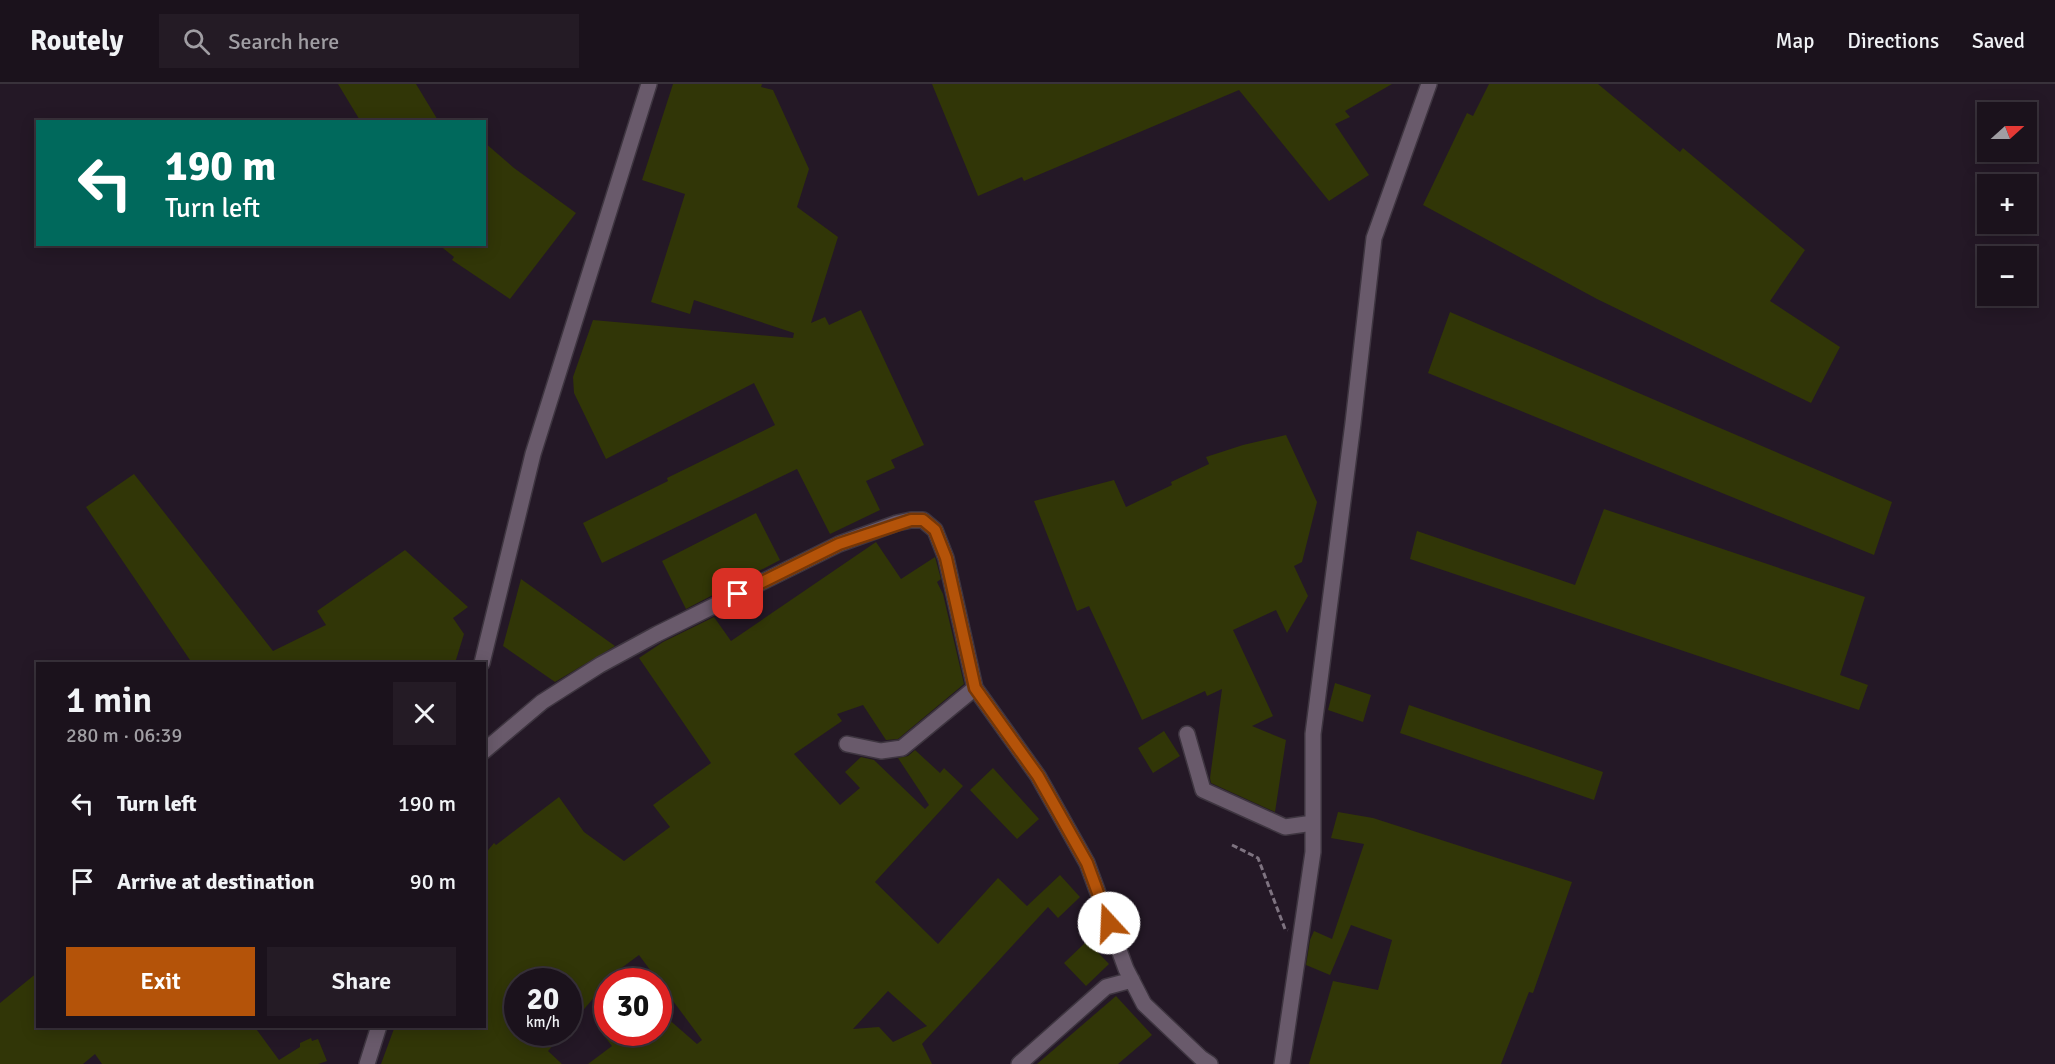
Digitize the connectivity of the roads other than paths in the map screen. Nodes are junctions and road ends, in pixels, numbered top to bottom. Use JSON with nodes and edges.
{"nodes":[{"id":1,"x":649,"y":84,"type":"edge"},
{"id":2,"x":1429,"y":84,"type":"edge"},
{"id":3,"x":482,"y":662,"type":"edge"},
{"id":4,"x":975,"y":688,"type":"junction"},
{"id":5,"x":1187,"y":734,"type":"dead end"},
{"id":6,"x":847,"y":744,"type":"dead end"},
{"id":7,"x":486,"y":749,"type":"edge"},
{"id":8,"x":1313,"y":823,"type":"junction"},
{"id":9,"x":1132,"y":980,"type":"junction"},
{"id":10,"x":378,"y":1028,"type":"edge"},
{"id":11,"x":367,"y":1064,"type":"edge"},
{"id":12,"x":1019,"y":1064,"type":"edge"},
{"id":13,"x":1210,"y":1064,"type":"edge"},
{"id":14,"x":1282,"y":1064,"type":"edge"}],
"edges":[{"from":1,"to":3,"type":"street"},
{"from":2,"to":8,"type":"street"},
{"from":4,"to":6,"type":"street"},
{"from":4,"to":7,"type":"street"},
{"from":4,"to":9,"type":"street"},
{"from":5,"to":8,"type":"street"},
{"from":8,"to":14,"type":"street"},
{"from":9,"to":12,"type":"street"},
{"from":9,"to":13,"type":"street"},
{"from":10,"to":11,"type":"street"}]}
